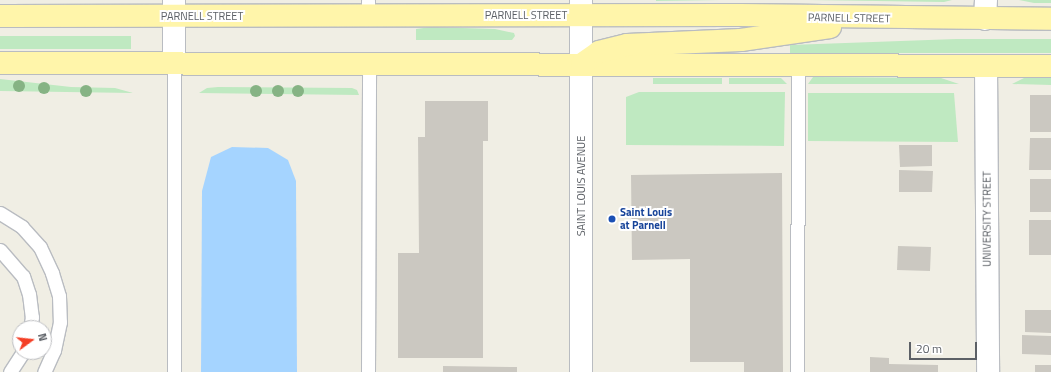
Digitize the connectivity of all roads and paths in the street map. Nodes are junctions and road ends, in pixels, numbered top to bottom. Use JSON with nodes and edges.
{"nodes":[{"id":1,"x":174,"y":8,"type":"edge"},
{"id":2,"x":368,"y":8,"type":"edge"},
{"id":3,"x":581,"y":8,"type":"edge"},
{"id":4,"x":986,"y":10,"type":"edge"},
{"id":5,"x":0,"y":16,"type":"edge"},
{"id":6,"x":874,"y":18,"type":"junction"},
{"id":7,"x":1051,"y":19,"type":"edge"},
{"id":8,"x":0,"y":63,"type":"edge"},
{"id":9,"x":174,"y":64,"type":"junction"},
{"id":10,"x":369,"y":64,"type":"junction"},
{"id":11,"x":581,"y":65,"type":"junction"},
{"id":12,"x":798,"y":65,"type":"junction"},
{"id":13,"x":986,"y":66,"type":"junction"},
{"id":14,"x":1051,"y":66,"type":"edge"},
{"id":15,"x":0,"y":213,"type":"edge"},
{"id":16,"x":0,"y":250,"type":"edge"},
{"id":17,"x":32,"y":320,"type":"edge"},
{"id":18,"x":18,"y":360,"type":"edge"},
{"id":19,"x":10,"y":372,"type":"edge"},
{"id":20,"x":44,"y":372,"type":"edge"},
{"id":21,"x":174,"y":372,"type":"edge"},
{"id":22,"x":368,"y":372,"type":"edge"},
{"id":23,"x":581,"y":372,"type":"edge"},
{"id":24,"x":797,"y":372,"type":"edge"},
{"id":25,"x":988,"y":372,"type":"edge"}],
"edges":[{"from":1,"to":2,"type":"main road","name":"PARNELL STREET"},
{"from":1,"to":5,"type":"main road","name":"PARNELL STREET"},
{"from":1,"to":9,"type":"street"},
{"from":2,"to":3,"type":"main road","name":"PARNELL STREET"},
{"from":3,"to":6,"type":"main road","name":"PARNELL STREET"},
{"from":3,"to":11,"type":"street","name":"SAINT LOUIS AVENUE"},
{"from":4,"to":6,"type":"main road","name":"PARNELL STREET"},
{"from":4,"to":7,"type":"main road","name":"PARNELL STREET"},
{"from":6,"to":11,"type":"main road"},
{"from":8,"to":9,"type":"main road"},
{"from":9,"to":10,"type":"main road"},
{"from":9,"to":21,"type":"lane"},
{"from":10,"to":11,"type":"main road"},
{"from":10,"to":22,"type":"lane"},
{"from":11,"to":12,"type":"main road"},
{"from":11,"to":23,"type":"street","name":"SAINT LOUIS AVENUE"},
{"from":12,"to":13,"type":"main road"},
{"from":12,"to":24,"type":"lane"},
{"from":13,"to":14,"type":"main road"},
{"from":13,"to":25,"type":"street","name":"UNIVERSITY STREET"},
{"from":15,"to":20,"type":"lane"},
{"from":16,"to":17,"type":"lane"},
{"from":18,"to":19,"type":"lane"}]}
